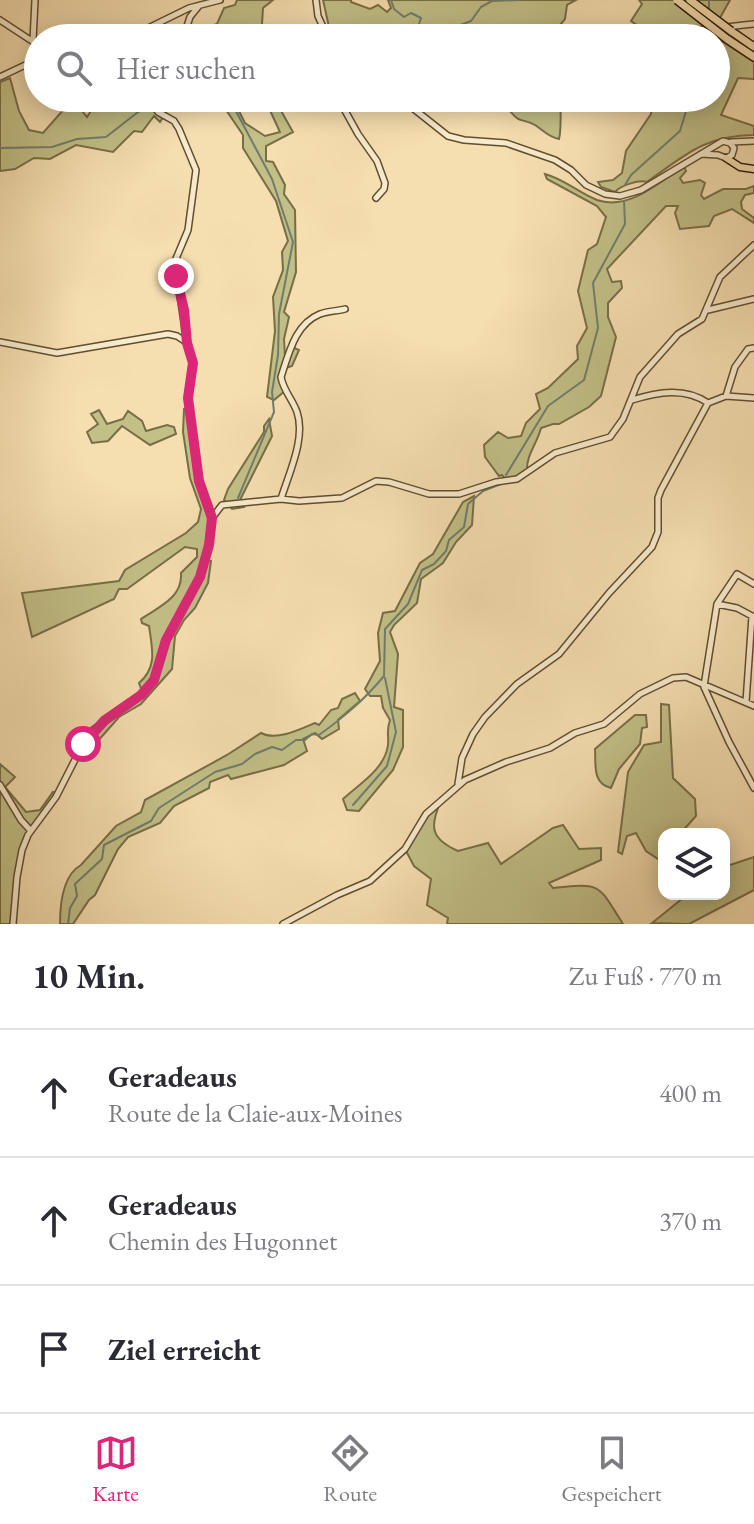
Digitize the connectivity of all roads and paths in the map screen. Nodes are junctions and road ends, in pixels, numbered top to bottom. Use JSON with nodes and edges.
{"nodes":[{"id":1,"x":35,"y":0,"type":"edge"},
{"id":2,"x":220,"y":0,"type":"edge"},
{"id":3,"x":316,"y":0,"type":"edge"},
{"id":4,"x":677,"y":0,"type":"edge"},
{"id":5,"x":690,"y":0,"type":"edge"},
{"id":6,"x":198,"y":5,"type":"junction"},
{"id":7,"x":0,"y":20,"type":"edge"},
{"id":8,"x":36,"y":24,"type":"edge"},
{"id":9,"x":153,"y":24,"type":"edge"},
{"id":10,"x":188,"y":24,"type":"edge"},
{"id":11,"x":322,"y":24,"type":"edge"},
{"id":12,"x":709,"y":24,"type":"edge"},
{"id":13,"x":723,"y":24,"type":"edge"},
{"id":14,"x":754,"y":24,"type":"edge"},
{"id":15,"x":730,"y":28,"type":"edge"},
{"id":16,"x":730,"y":29,"type":"edge"},
{"id":17,"x":24,"y":35,"type":"edge"},
{"id":18,"x":730,"y":39,"type":"edge"},
{"id":19,"x":754,"y":47,"type":"edge"},
{"id":20,"x":754,"y":57,"type":"edge"},
{"id":21,"x":24,"y":66,"type":"edge"},
{"id":22,"x":0,"y":77,"type":"edge"},
{"id":23,"x":158,"y":112,"type":"edge"},
{"id":24,"x":346,"y":112,"type":"edge"},
{"id":25,"x":418,"y":112,"type":"edge"},
{"id":26,"x":754,"y":141,"type":"edge"},
{"id":27,"x":717,"y":147,"type":"junction"},
{"id":28,"x":730,"y":151,"type":"junction"},
{"id":29,"x":701,"y":154,"type":"junction"},
{"id":30,"x":718,"y":155,"type":"junction"},
{"id":31,"x":754,"y":169,"type":"edge"},
{"id":32,"x":376,"y":198,"type":"dead end"},
{"id":33,"x":754,"y":245,"type":"edge"},
{"id":34,"x":754,"y":299,"type":"edge"},
{"id":35,"x":345,"y":309,"type":"dead end"},
{"id":36,"x":708,"y":310,"type":"junction"},
{"id":37,"x":0,"y":342,"type":"edge"},
{"id":38,"x":187,"y":343,"type":"junction"},
{"id":39,"x":754,"y":348,"type":"edge"},
{"id":40,"x":726,"y":396,"type":"junction"},
{"id":41,"x":754,"y":398,"type":"edge"},
{"id":42,"x":631,"y":400,"type":"junction"},
{"id":43,"x":708,"y":403,"type":"junction"},
{"id":44,"x":206,"y":499,"type":"junction"},
{"id":45,"x":281,"y":499,"type":"junction"},
{"id":46,"x":222,"y":505,"type":"junction"},
{"id":47,"x":212,"y":518,"type":"junction"},
{"id":48,"x":754,"y":584,"type":"edge"},
{"id":49,"x":717,"y":604,"type":"junction"},
{"id":50,"x":704,"y":686,"type":"junction"},
{"id":51,"x":746,"y":702,"type":"junction"},
{"id":52,"x":754,"y":706,"type":"edge"},
{"id":53,"x":462,"y":769,"type":"junction"},
{"id":54,"x":472,"y":776,"type":"junction"},
{"id":55,"x":0,"y":785,"type":"edge"},
{"id":56,"x":458,"y":785,"type":"junction"},
{"id":57,"x":754,"y":788,"type":"edge"},
{"id":58,"x":31,"y":831,"type":"junction"},
{"id":59,"x":13,"y":924,"type":"edge"},
{"id":60,"x":283,"y":924,"type":"edge"}],
"edges":[{"from":1,"to":8,"type":"street"},
{"from":2,"to":6,"type":"street"},
{"from":3,"to":11,"type":"street"},
{"from":4,"to":12,"type":"highway","bridge":true},
{"from":5,"to":13,"type":"highway","bridge":true},
{"from":6,"to":9,"type":"street"},
{"from":6,"to":10,"type":"street"},
{"from":7,"to":17,"type":"street"},
{"from":14,"to":15,"type":"street"},
{"from":16,"to":19,"type":"highway","bridge":true},
{"from":18,"to":20,"type":"highway","bridge":true},
{"from":21,"to":22,"type":"street"},
{"from":23,"to":38,"type":"street"},
{"from":24,"to":32,"type":"street"},
{"from":25,"to":29,"type":"street"},
{"from":26,"to":28,"type":"street"},
{"from":27,"to":28,"type":"street"},
{"from":27,"to":29,"type":"street"},
{"from":27,"to":30,"type":"street"},
{"from":28,"to":30,"type":"street"},
{"from":28,"to":31,"type":"main road"},
{"from":29,"to":30,"type":"street"},
{"from":33,"to":36,"type":"street"},
{"from":34,"to":36,"type":"street"},
{"from":35,"to":45,"type":"street"},
{"from":36,"to":42,"type":"street"},
{"from":37,"to":38,"type":"street"},
{"from":38,"to":44,"type":"street"},
{"from":39,"to":40,"type":"street"},
{"from":40,"to":41,"type":"street"},
{"from":40,"to":43,"type":"street"},
{"from":42,"to":43,"type":"street"},
{"from":42,"to":45,"type":"street"},
{"from":43,"to":53,"type":"street"},
{"from":44,"to":46,"type":"street"},
{"from":44,"to":47,"type":"street"},
{"from":45,"to":46,"type":"street"},
{"from":46,"to":47,"type":"street"},
{"from":47,"to":58,"type":"street"},
{"from":48,"to":49,"type":"street"},
{"from":49,"to":50,"type":"street"},
{"from":49,"to":51,"type":"street"},
{"from":50,"to":51,"type":"street"},
{"from":50,"to":54,"type":"street"},
{"from":50,"to":57,"type":"street"},
{"from":51,"to":52,"type":"street"},
{"from":53,"to":54,"type":"street"},
{"from":53,"to":56,"type":"street"},
{"from":54,"to":56,"type":"street"},
{"from":55,"to":58,"type":"street"},
{"from":56,"to":60,"type":"street"},
{"from":58,"to":59,"type":"street"}]}
